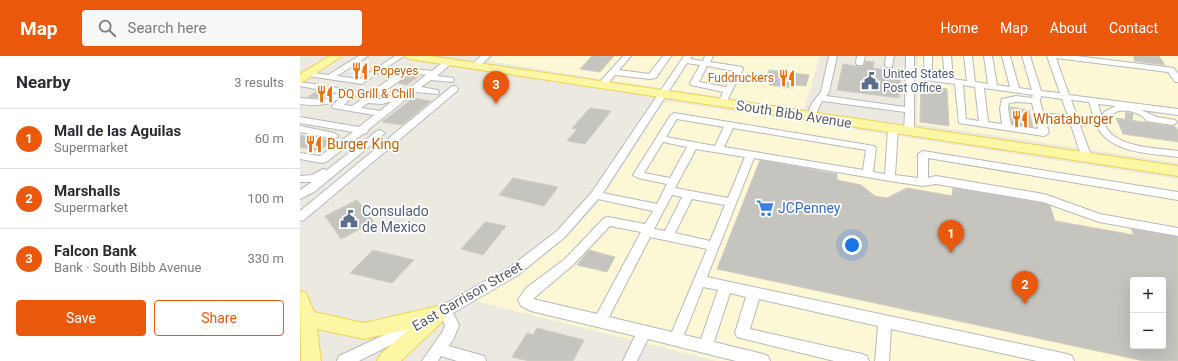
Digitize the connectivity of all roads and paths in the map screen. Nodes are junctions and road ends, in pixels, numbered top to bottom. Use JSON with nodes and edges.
{"nodes":[{"id":1,"x":337,"y":56,"type":"edge"},
{"id":2,"x":364,"y":56,"type":"edge"},
{"id":3,"x":400,"y":56,"type":"edge"},
{"id":4,"x":409,"y":56,"type":"edge"},
{"id":5,"x":486,"y":56,"type":"edge"},
{"id":6,"x":627,"y":56,"type":"edge"},
{"id":7,"x":667,"y":56,"type":"edge"},
{"id":8,"x":833,"y":56,"type":"edge"},
{"id":9,"x":890,"y":56,"type":"edge"},
{"id":10,"x":910,"y":56,"type":"edge"},
{"id":11,"x":928,"y":56,"type":"edge"},
{"id":12,"x":948,"y":56,"type":"edge"},
{"id":13,"x":968,"y":56,"type":"edge"},
{"id":14,"x":988,"y":56,"type":"edge"},
{"id":15,"x":1006,"y":56,"type":"edge"},
{"id":16,"x":1026,"y":56,"type":"edge"},
{"id":17,"x":1051,"y":56,"type":"edge"},
{"id":18,"x":1057,"y":56,"type":"edge"},
{"id":19,"x":687,"y":57,"type":"edge"},
{"id":20,"x":707,"y":60,"type":"edge"},
{"id":21,"x":449,"y":62,"type":"junction"},
{"id":22,"x":889,"y":65,"type":"dead end"},
{"id":23,"x":474,"y":66,"type":"junction"},
{"id":24,"x":1174,"y":70,"type":"edge"},
{"id":25,"x":613,"y":72,"type":"junction"},
{"id":26,"x":430,"y":74,"type":"junction"},
{"id":27,"x":304,"y":76,"type":"edge"},
{"id":28,"x":330,"y":77,"type":"junction"},
{"id":29,"x":1178,"y":80,"type":"edge"},
{"id":30,"x":954,"y":82,"type":"junction"},
{"id":31,"x":300,"y":84,"type":"edge"},
{"id":32,"x":602,"y":85,"type":"junction"},
{"id":33,"x":975,"y":85,"type":"junction"},
{"id":34,"x":993,"y":87,"type":"junction"},
{"id":35,"x":414,"y":89,"type":"junction"},
{"id":36,"x":728,"y":90,"type":"junction"},
{"id":37,"x":1015,"y":90,"type":"junction"},
{"id":38,"x":345,"y":91,"type":"junction"},
{"id":39,"x":435,"y":92,"type":"dead end"},
{"id":40,"x":355,"y":93,"type":"junction"},
{"id":41,"x":662,"y":94,"type":"junction"},
{"id":42,"x":300,"y":96,"type":"edge"},
{"id":43,"x":1036,"y":97,"type":"junction"},
{"id":44,"x":1066,"y":97,"type":"junction"},
{"id":45,"x":369,"y":98,"type":"junction"},
{"id":46,"x":821,"y":98,"type":"junction"},
{"id":47,"x":300,"y":101,"type":"edge"},
{"id":48,"x":1093,"y":101,"type":"junction"},
{"id":49,"x":330,"y":102,"type":"junction"},
{"id":50,"x":722,"y":103,"type":"junction"},
{"id":51,"x":354,"y":109,"type":"junction"},
{"id":52,"x":909,"y":110,"type":"junction"},
{"id":53,"x":1165,"y":110,"type":"junction"},
{"id":54,"x":1096,"y":112,"type":"junction"},
{"id":55,"x":1178,"y":112,"type":"edge"},
{"id":56,"x":382,"y":114,"type":"junction"},
{"id":57,"x":1107,"y":114,"type":"junction"},
{"id":58,"x":1040,"y":115,"type":"junction"},
{"id":59,"x":811,"y":116,"type":"junction"},
{"id":60,"x":300,"y":120,"type":"edge"},
{"id":61,"x":1156,"y":120,"type":"junction"},
{"id":62,"x":1074,"y":122,"type":"junction"},
{"id":63,"x":1099,"y":122,"type":"junction"},
{"id":64,"x":1175,"y":123,"type":"edge"},
{"id":65,"x":984,"y":124,"type":"junction"},
{"id":66,"x":730,"y":125,"type":"junction"},
{"id":67,"x":1006,"y":128,"type":"junction"},
{"id":68,"x":300,"y":129,"type":"edge"},
{"id":69,"x":893,"y":129,"type":"junction"},
{"id":70,"x":361,"y":130,"type":"junction"},
{"id":71,"x":909,"y":131,"type":"junction"},
{"id":72,"x":660,"y":139,"type":"junction"},
{"id":73,"x":367,"y":144,"type":"junction"},
{"id":74,"x":693,"y":145,"type":"junction"},
{"id":75,"x":718,"y":149,"type":"junction"},
{"id":76,"x":751,"y":154,"type":"junction"},
{"id":77,"x":1178,"y":154,"type":"edge"},
{"id":78,"x":300,"y":156,"type":"edge"},
{"id":79,"x":1087,"y":158,"type":"junction"},
{"id":80,"x":315,"y":159,"type":"junction"},
{"id":81,"x":1178,"y":171,"type":"edge"},
{"id":82,"x":868,"y":174,"type":"junction"},
{"id":83,"x":890,"y":178,"type":"junction"},
{"id":84,"x":301,"y":179,"type":"edge"},
{"id":85,"x":923,"y":182,"type":"junction"},
{"id":86,"x":671,"y":186,"type":"junction"},
{"id":87,"x":310,"y":189,"type":"junction"},
{"id":88,"x":596,"y":194,"type":"junction"},
{"id":89,"x":689,"y":194,"type":"junction"},
{"id":90,"x":300,"y":195,"type":"edge"},
{"id":91,"x":1178,"y":196,"type":"edge"},
{"id":92,"x":731,"y":202,"type":"junction"},
{"id":93,"x":659,"y":208,"type":"junction"},
{"id":94,"x":300,"y":217,"type":"edge"},
{"id":95,"x":647,"y":230,"type":"junction"},
{"id":96,"x":1178,"y":232,"type":"edge"},
{"id":97,"x":668,"y":236,"type":"junction"},
{"id":98,"x":714,"y":246,"type":"junction"},
{"id":99,"x":700,"y":281,"type":"junction"},
{"id":100,"x":726,"y":286,"type":"junction"},
{"id":101,"x":754,"y":293,"type":"junction"},
{"id":102,"x":300,"y":298,"type":"edge"},
{"id":103,"x":442,"y":312,"type":"junction"},
{"id":104,"x":307,"y":318,"type":"junction"},
{"id":105,"x":600,"y":321,"type":"junction"},
{"id":106,"x":885,"y":321,"type":"junction"},
{"id":107,"x":644,"y":332,"type":"junction"},
{"id":108,"x":676,"y":340,"type":"junction"},
{"id":109,"x":705,"y":347,"type":"junction"},
{"id":110,"x":438,"y":349,"type":"junction"},
{"id":111,"x":311,"y":361,"type":"edge"},
{"id":112,"x":344,"y":361,"type":"edge"},
{"id":113,"x":387,"y":361,"type":"edge"},
{"id":114,"x":429,"y":361,"type":"edge"},
{"id":115,"x":479,"y":361,"type":"edge"},
{"id":116,"x":630,"y":361,"type":"edge"},
{"id":117,"x":763,"y":361,"type":"edge"},
{"id":118,"x":862,"y":361,"type":"edge"},
{"id":119,"x":882,"y":361,"type":"edge"},
{"id":120,"x":1066,"y":361,"type":"edge"}],
"edges":[{"from":1,"to":27,"type":"main road"},
{"from":2,"to":28,"type":"street"},
{"from":3,"to":28,"type":"street"},
{"from":4,"to":21,"type":"main road","name":"South Bibb Avenue"},
{"from":5,"to":23,"type":"street"},
{"from":6,"to":25,"type":"street"},
{"from":7,"to":25,"type":"street"},
{"from":8,"to":46,"type":"street"},
{"from":9,"to":22,"type":"street"},
{"from":10,"to":52,"type":"street"},
{"from":11,"to":30,"type":"street"},
{"from":12,"to":30,"type":"street"},
{"from":13,"to":33,"type":"street"},
{"from":14,"to":34,"type":"street"},
{"from":15,"to":37,"type":"street"},
{"from":16,"to":43,"type":"street"},
{"from":17,"to":44,"type":"street"},
{"from":18,"to":24,"type":"street"},
{"from":19,"to":20,"type":"street"},
{"from":19,"to":41,"type":"street","name":"East Garrison Street"},
{"from":20,"to":36,"type":"street"},
{"from":20,"to":36,"type":"street"},
{"from":21,"to":23,"type":"main road","name":"South Bibb Avenue"},
{"from":21,"to":26,"type":"street"},
{"from":23,"to":32,"type":"main road","name":"South Bibb Avenue"},
{"from":24,"to":29,"type":"street"},
{"from":25,"to":32,"type":"street"},
{"from":26,"to":35,"type":"street"},
{"from":26,"to":45,"type":"street"},
{"from":26,"to":45,"type":"street"},
{"from":26,"to":94,"type":"street"},
{"from":27,"to":28,"type":"street"},
{"from":30,"to":33,"type":"street"},
{"from":30,"to":65,"type":"street"},
{"from":31,"to":38,"type":"street"},
{"from":32,"to":41,"type":"main road","name":"South Bibb Avenue"},
{"from":33,"to":34,"type":"street"},
{"from":33,"to":65,"type":"street"},
{"from":34,"to":37,"type":"street"},
{"from":35,"to":39,"type":"street"},
{"from":35,"to":56,"type":"street"},
{"from":36,"to":50,"type":"street"},
{"from":37,"to":43,"type":"street"},
{"from":38,"to":40,"type":"street"},
{"from":38,"to":49,"type":"street"},
{"from":40,"to":45,"type":"street"},
{"from":40,"to":51,"type":"street"},
{"from":41,"to":50,"type":"main road","name":"South Bibb Avenue"},
{"from":41,"to":88,"type":"street","name":"East Garrison Street"},
{"from":42,"to":49,"type":"street"},
{"from":43,"to":44,"type":"street"},
{"from":43,"to":58,"type":"street"},
{"from":43,"to":67,"type":"street"},
{"from":44,"to":48,"type":"street"},
{"from":44,"to":62,"type":"street"},
{"from":45,"to":51,"type":"street"},
{"from":46,"to":52,"type":"street"},
{"from":46,"to":59,"type":"street"},
{"from":47,"to":49,"type":"street"},
{"from":48,"to":53,"type":"street"},
{"from":48,"to":54,"type":"street"},
{"from":50,"to":59,"type":"main road","name":"South Bibb Avenue"},
{"from":51,"to":56,"type":"street"},
{"from":52,"to":71,"type":"street"},
{"from":53,"to":55,"type":"street"},
{"from":53,"to":64,"type":"street"},
{"from":54,"to":57,"type":"street"},
{"from":54,"to":63,"type":"street"},
{"from":56,"to":70,"type":"street"},
{"from":57,"to":61,"type":"street"},
{"from":57,"to":61,"type":"street"},
{"from":58,"to":62,"type":"street"},
{"from":58,"to":67,"type":"street"},
{"from":59,"to":69,"type":"main road","name":"South Bibb Avenue"},
{"from":60,"to":70,"type":"street"},
{"from":61,"to":64,"type":"street"},
{"from":62,"to":63,"type":"street"},
{"from":62,"to":79,"type":"street"},
{"from":63,"to":77,"type":"street"},
{"from":65,"to":67,"type":"street"},
{"from":66,"to":72,"type":"street"},
{"from":66,"to":75,"type":"street"},
{"from":66,"to":82,"type":"street"},
{"from":68,"to":80,"type":"street"},
{"from":69,"to":71,"type":"main road","name":"South Bibb Avenue"},
{"from":69,"to":83,"type":"street"},
{"from":70,"to":73,"type":"street"},
{"from":70,"to":80,"type":"street"},
{"from":71,"to":79,"type":"main road","name":"South Bibb Avenue"},
{"from":72,"to":74,"type":"street"},
{"from":72,"to":86,"type":"street"},
{"from":73,"to":84,"type":"street"},
{"from":73,"to":87,"type":"street"},
{"from":74,"to":75,"type":"street"},
{"from":74,"to":86,"type":"street"},
{"from":75,"to":76,"type":"street"},
{"from":76,"to":82,"type":"street"},
{"from":76,"to":92,"type":"street"},
{"from":78,"to":80,"type":"street"},
{"from":79,"to":81,"type":"main road","name":"South Bibb Avenue"},
{"from":82,"to":83,"type":"street"},
{"from":83,"to":85,"type":"street"},
{"from":84,"to":87,"type":"street"},
{"from":85,"to":91,"type":"street"},
{"from":85,"to":96,"type":"street"},
{"from":86,"to":89,"type":"street"},
{"from":86,"to":93,"type":"street"},
{"from":87,"to":90,"type":"street"},
{"from":88,"to":93,"type":"street"},
{"from":88,"to":103,"type":"street","name":"East Garrison Street"},
{"from":89,"to":92,"type":"street"},
{"from":89,"to":97,"type":"street"},
{"from":92,"to":98,"type":"street"},
{"from":93,"to":95,"type":"street"},
{"from":95,"to":97,"type":"street"},
{"from":95,"to":105,"type":"street"},
{"from":95,"to":105,"type":"street"},
{"from":97,"to":98,"type":"street"},
{"from":98,"to":99,"type":"street"},
{"from":99,"to":100,"type":"street"},
{"from":99,"to":108,"type":"street"},
{"from":100,"to":101,"type":"street"},
{"from":100,"to":109,"type":"street"},
{"from":101,"to":106,"type":"street"},
{"from":101,"to":118,"type":"street"},
{"from":102,"to":104,"type":"main road"},
{"from":103,"to":104,"type":"main road"},
{"from":103,"to":110,"type":"street"},
{"from":103,"to":112,"type":"street","name":"East Garrison Street"},
{"from":103,"to":113,"type":"main road"},
{"from":104,"to":111,"type":"main road"},
{"from":105,"to":107,"type":"street"},
{"from":106,"to":119,"type":"street"},
{"from":106,"to":120,"type":"street"},
{"from":107,"to":108,"type":"street"},
{"from":107,"to":116,"type":"street"},
{"from":108,"to":109,"type":"street"},
{"from":109,"to":117,"type":"street"},
{"from":110,"to":114,"type":"street"},
{"from":110,"to":115,"type":"street"}]}
